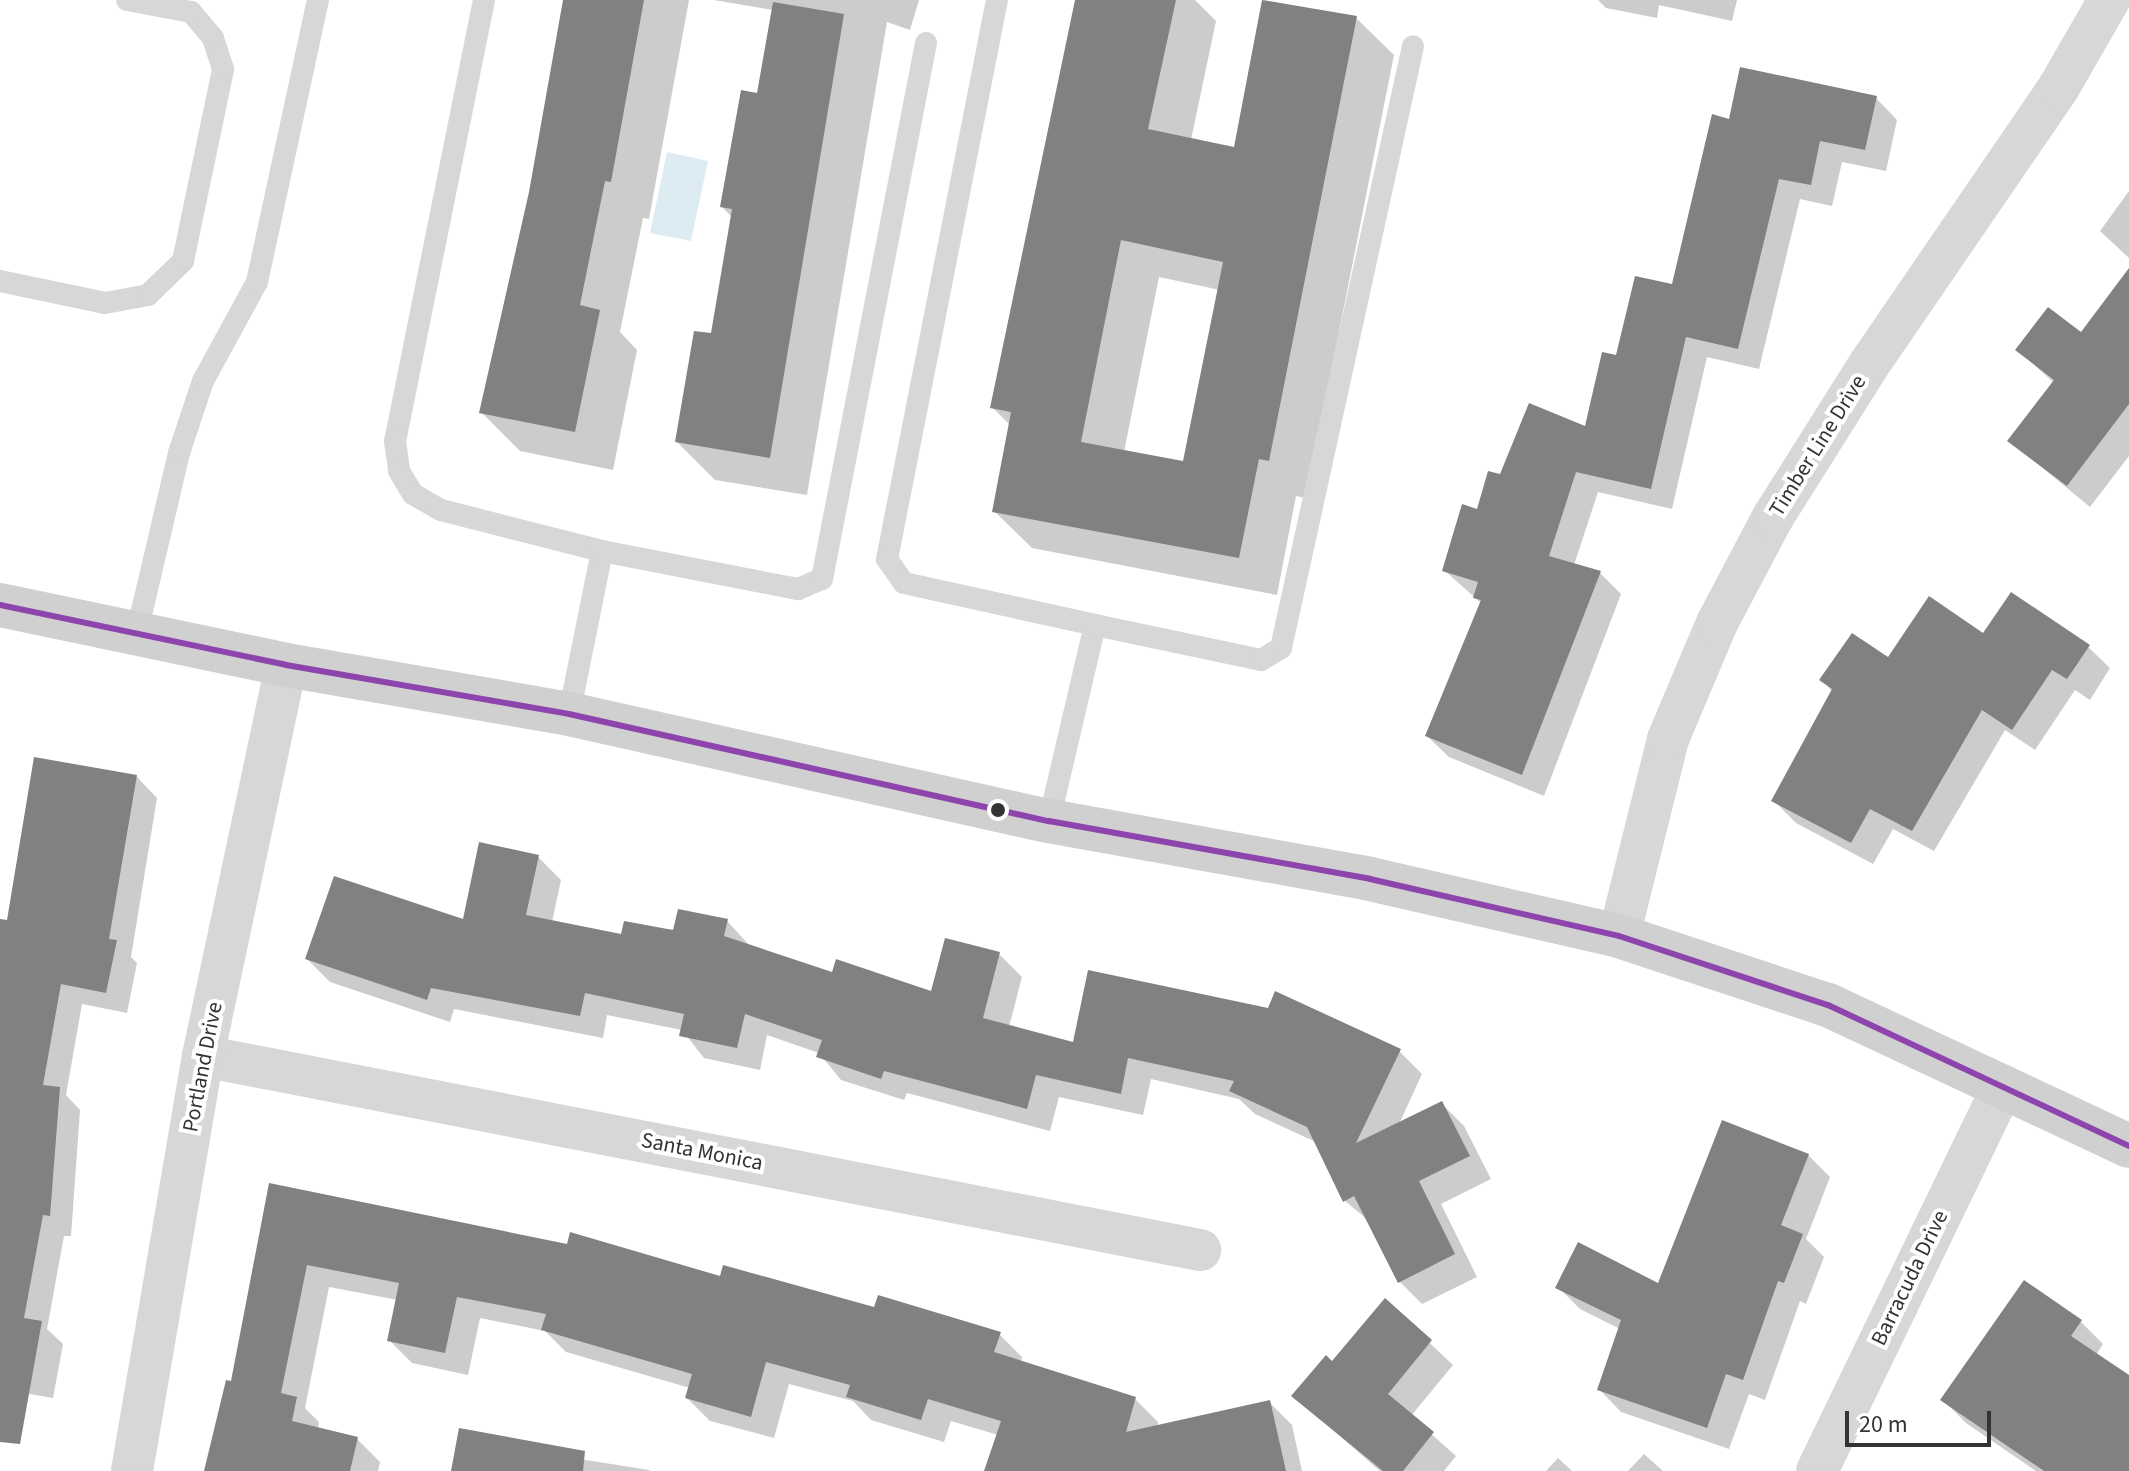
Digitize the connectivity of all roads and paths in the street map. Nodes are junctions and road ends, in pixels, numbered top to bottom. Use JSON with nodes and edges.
{"nodes":[{"id":1,"x":127,"y":0,"type":"edge"},
{"id":2,"x":318,"y":0,"type":"edge"},
{"id":3,"x":484,"y":0,"type":"edge"},
{"id":4,"x":997,"y":0,"type":"edge"},
{"id":5,"x":2109,"y":0,"type":"edge"},
{"id":6,"x":926,"y":43,"type":"dead end"},
{"id":7,"x":1413,"y":46,"type":"dead end"},
{"id":8,"x":0,"y":281,"type":"edge"},
{"id":9,"x":602,"y":551,"type":"junction"},
{"id":10,"x":0,"y":605,"type":"edge"},
{"id":11,"x":1095,"y":625,"type":"junction"},
{"id":12,"x":137,"y":632,"type":"junction"},
{"id":13,"x":286,"y":665,"type":"junction"},
{"id":14,"x":569,"y":714,"type":"junction"},
{"id":15,"x":1049,"y":821,"type":"junction"},
{"id":16,"x":1619,"y":936,"type":"junction"},
{"id":17,"x":203,"y":1056,"type":"junction"},
{"id":18,"x":2003,"y":1086,"type":"junction"},
{"id":19,"x":2129,"y":1146,"type":"edge"},
{"id":20,"x":1200,"y":1250,"type":"dead end"},
{"id":21,"x":132,"y":1471,"type":"edge"},
{"id":22,"x":1817,"y":1471,"type":"edge"}],
"edges":[{"from":1,"to":8,"type":"lane"},
{"from":2,"to":12,"type":"lane"},
{"from":3,"to":9,"type":"lane"},
{"from":4,"to":11,"type":"lane"},
{"from":5,"to":16,"type":"street","name":"Timber Line Drive"},
{"from":6,"to":9,"type":"lane"},
{"from":7,"to":11,"type":"lane"},
{"from":9,"to":14,"type":"lane"},
{"from":10,"to":12,"type":"main road"},
{"from":11,"to":15,"type":"lane"},
{"from":12,"to":13,"type":"main road"},
{"from":13,"to":14,"type":"main road"},
{"from":13,"to":17,"type":"street","name":"Portland Drive"},
{"from":14,"to":15,"type":"main road"},
{"from":15,"to":16,"type":"main road"},
{"from":16,"to":18,"type":"main road"},
{"from":17,"to":20,"type":"street","name":"Santa Monica"},
{"from":17,"to":21,"type":"street","name":"Portland Drive"},
{"from":18,"to":19,"type":"main road"},
{"from":18,"to":22,"type":"street","name":"Barracuda Drive"}]}
